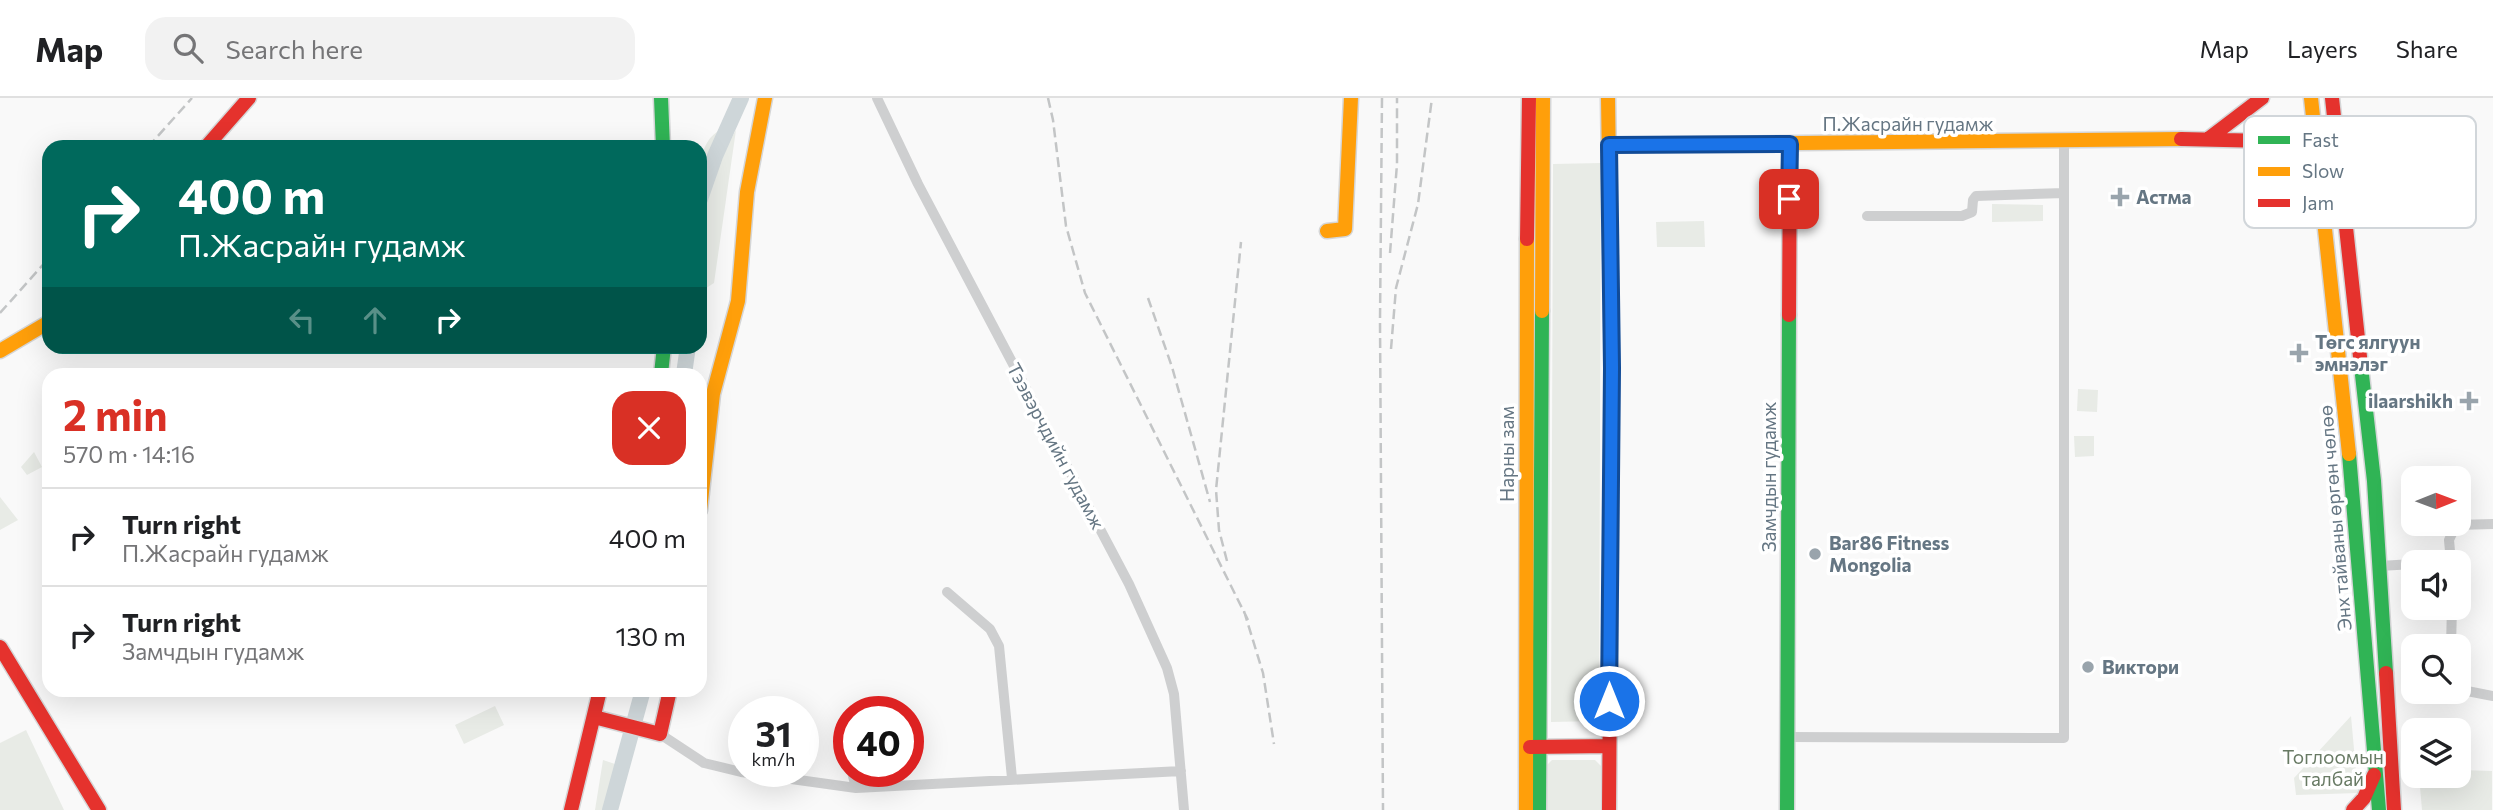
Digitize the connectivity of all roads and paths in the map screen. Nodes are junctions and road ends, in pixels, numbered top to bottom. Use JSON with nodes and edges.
{"nodes":[{"id":1,"x":250,"y":98,"type":"edge"},
{"id":2,"x":661,"y":98,"type":"edge"},
{"id":3,"x":765,"y":98,"type":"edge"},
{"id":4,"x":877,"y":98,"type":"edge"},
{"id":5,"x":1351,"y":98,"type":"edge"},
{"id":6,"x":1529,"y":98,"type":"edge"},
{"id":7,"x":1543,"y":98,"type":"edge"},
{"id":8,"x":1608,"y":98,"type":"edge"},
{"id":9,"x":2262,"y":98,"type":"edge"},
{"id":10,"x":2311,"y":98,"type":"edge"},
{"id":11,"x":2332,"y":98,"type":"edge"},
{"id":12,"x":2313,"y":116,"type":"edge"},
{"id":13,"x":2334,"y":116,"type":"edge"},
{"id":14,"x":2208,"y":139,"type":"junction"},
{"id":15,"x":212,"y":140,"type":"edge"},
{"id":16,"x":663,"y":140,"type":"edge"},
{"id":17,"x":2244,"y":140,"type":"edge"},
{"id":18,"x":2064,"y":142,"type":"junction"},
{"id":19,"x":1790,"y":144,"type":"junction"},
{"id":20,"x":1609,"y":145,"type":"junction"},
{"id":21,"x":2064,"y":193,"type":"junction"},
{"id":22,"x":1867,"y":216,"type":"dead end"},
{"id":23,"x":2325,"y":228,"type":"edge"},
{"id":24,"x":2346,"y":228,"type":"edge"},
{"id":25,"x":1327,"y":231,"type":"dead end"},
{"id":26,"x":42,"y":326,"type":"edge"},
{"id":27,"x":0,"y":351,"type":"edge"},
{"id":28,"x":707,"y":448,"type":"edge"},
{"id":29,"x":2493,"y":524,"type":"edge"},
{"id":30,"x":2450,"y":550,"type":"edge"},
{"id":31,"x":2401,"y":565,"type":"edge"},
{"id":32,"x":2380,"y":566,"type":"junction"},
{"id":33,"x":947,"y":592,"type":"dead end"},
{"id":34,"x":0,"y":647,"type":"edge"},
{"id":35,"x":2471,"y":692,"type":"edge"},
{"id":36,"x":2493,"y":696,"type":"edge"},
{"id":37,"x":600,"y":697,"type":"edge"},
{"id":38,"x":668,"y":697,"type":"edge"},
{"id":39,"x":599,"y":719,"type":"junction"},
{"id":40,"x":655,"y":733,"type":"junction"},
{"id":41,"x":1787,"y":737,"type":"junction"},
{"id":42,"x":1609,"y":746,"type":"junction"},
{"id":43,"x":1533,"y":747,"type":"junction"},
{"id":44,"x":1181,"y":771,"type":"junction"},
{"id":45,"x":2376,"y":771,"type":"junction"},
{"id":46,"x":1012,"y":778,"type":"junction"},
{"id":47,"x":856,"y":788,"type":"joint"},
{"id":48,"x":99,"y":810,"type":"edge"},
{"id":49,"x":571,"y":810,"type":"edge"},
{"id":50,"x":1184,"y":810,"type":"edge"},
{"id":51,"x":1526,"y":810,"type":"edge"},
{"id":52,"x":1539,"y":810,"type":"edge"},
{"id":53,"x":1609,"y":810,"type":"edge"},
{"id":54,"x":1787,"y":810,"type":"edge"},
{"id":55,"x":2353,"y":810,"type":"edge"},
{"id":56,"x":2379,"y":810,"type":"edge"},
{"id":57,"x":2395,"y":810,"type":"edge"}],
"edges":[{"from":1,"to":15,"type":"main road"},
{"from":2,"to":16,"type":"main road"},
{"from":3,"to":28,"type":"main road"},
{"from":4,"to":44,"type":"street","name":"Тээвэрчдийн гудамж"},
{"from":5,"to":25,"type":"main road"},
{"from":6,"to":43,"type":"main road","name":"Нарны зам"},
{"from":7,"to":43,"type":"main road","name":"Нарны зам"},
{"from":8,"to":20,"type":"main road"},
{"from":9,"to":14,"type":"main road"},
{"from":10,"to":12,"type":"main road","name":"Энх тайваны өргөн чөлөө"},
{"from":11,"to":13,"type":"main road","name":"Энх тайваны өргөн чөлөө"},
{"from":14,"to":17,"type":"main road","name":"П.Жасрайн гудамж"},
{"from":14,"to":18,"type":"main road","name":"П.Жасрайн гудамж"},
{"from":18,"to":19,"type":"main road","name":"П.Жасрайн гудамж"},
{"from":18,"to":21,"type":"street"},
{"from":19,"to":20,"type":"main road","name":"П.Жасрайн гудамж"},
{"from":19,"to":41,"type":"main road","name":"Замчдын гудамж"},
{"from":20,"to":42,"type":"main road"},
{"from":21,"to":22,"type":"street"},
{"from":21,"to":41,"type":"street"},
{"from":23,"to":45,"type":"main road","name":"Энх тайваны өргөн чөлөө"},
{"from":24,"to":32,"type":"main road","name":"Энх тайваны өргөн чөлөө"},
{"from":26,"to":27,"type":"main road"},
{"from":29,"to":30,"type":"street"},
{"from":31,"to":32,"type":"street"},
{"from":32,"to":57,"type":"main road","name":"Энх тайваны өргөн чөлөө"},
{"from":33,"to":46,"type":"street"},
{"from":34,"to":48,"type":"main road"},
{"from":35,"to":36,"type":"street"},
{"from":37,"to":39,"type":"main road"},
{"from":38,"to":40,"type":"main road"},
{"from":39,"to":40,"type":"main road"},
{"from":39,"to":49,"type":"main road"},
{"from":40,"to":47,"type":"street"},
{"from":41,"to":54,"type":"main road","name":"Замчдын гудамж"},
{"from":42,"to":43,"type":"main road"},
{"from":42,"to":53,"type":"main road"},
{"from":43,"to":51,"type":"main road","name":"Нарны зам"},
{"from":43,"to":52,"type":"main road","name":"Нарны зам"},
{"from":44,"to":46,"type":"street"},
{"from":44,"to":50,"type":"street","name":"Тээвэрчдийн гудамж"},
{"from":45,"to":55,"type":"main road"},
{"from":45,"to":56,"type":"main road","name":"Энх тайваны өргөн чөлөө"},
{"from":46,"to":47,"type":"street"}]}
